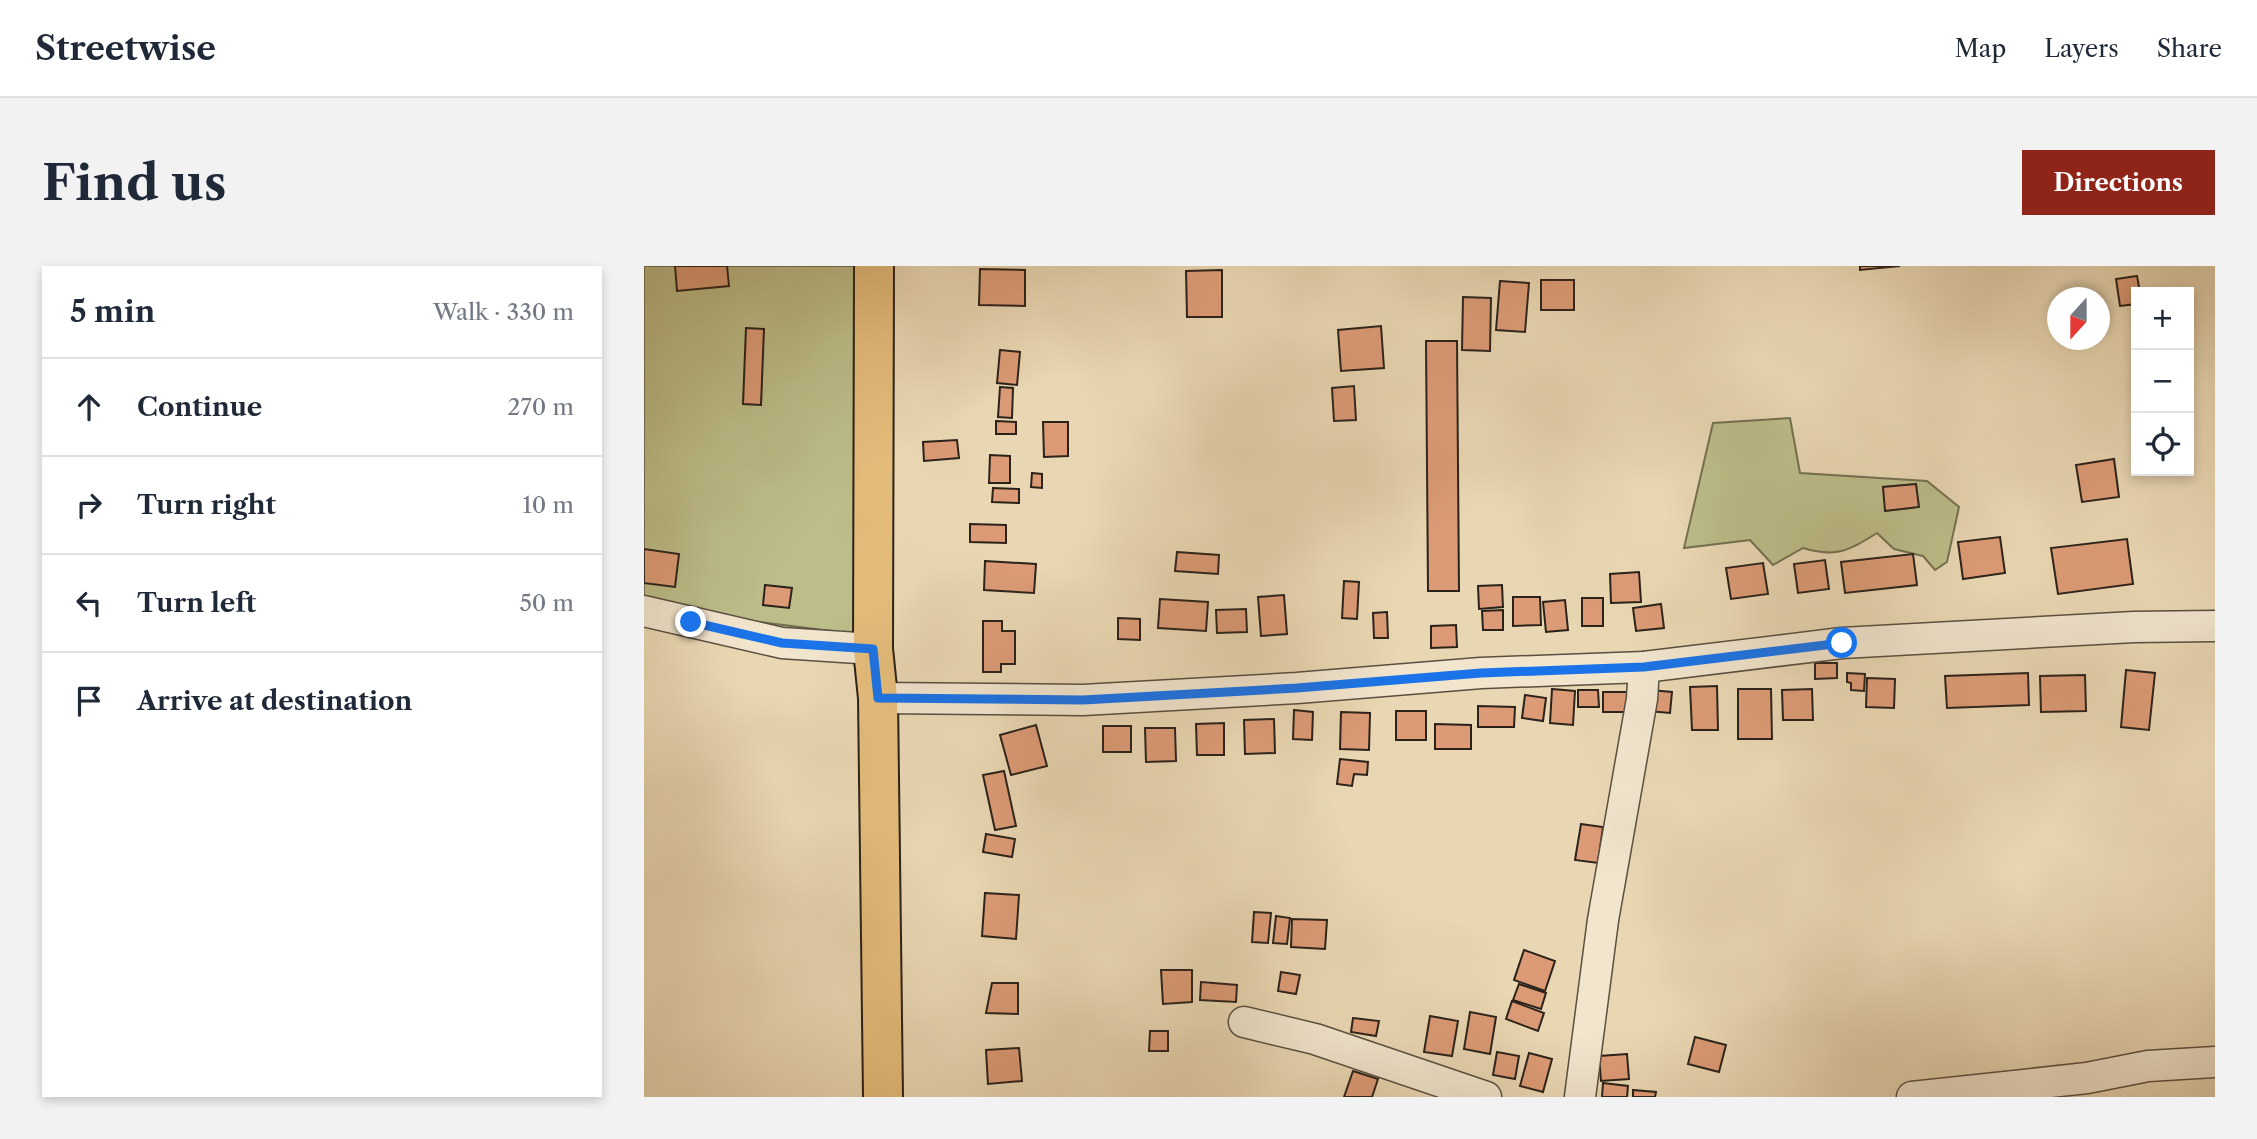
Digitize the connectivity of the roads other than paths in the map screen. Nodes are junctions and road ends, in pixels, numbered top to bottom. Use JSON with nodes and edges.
{"nodes":[{"id":1,"x":874,"y":266,"type":"edge"},
{"id":2,"x":644,"y":611,"type":"edge"},
{"id":3,"x":2215,"y":626,"type":"edge"},
{"id":4,"x":873,"y":649,"type":"junction"},
{"id":5,"x":1644,"y":667,"type":"junction"},
{"id":6,"x":878,"y":698,"type":"junction"},
{"id":7,"x":1244,"y":1022,"type":"dead end"},
{"id":8,"x":2215,"y":1062,"type":"edge"},
{"id":9,"x":883,"y":1097,"type":"edge"},
{"id":10,"x":1486,"y":1097,"type":"edge"},
{"id":11,"x":1580,"y":1097,"type":"edge"},
{"id":12,"x":1912,"y":1097,"type":"edge"}],
"edges":[{"from":1,"to":4,"type":"main road"},
{"from":2,"to":4,"type":"street"},
{"from":3,"to":5,"type":"street"},
{"from":4,"to":6,"type":"main road"},
{"from":5,"to":6,"type":"street"},
{"from":5,"to":11,"type":"street"},
{"from":6,"to":9,"type":"main road"},
{"from":7,"to":10,"type":"street"},
{"from":8,"to":12,"type":"street"}]}
